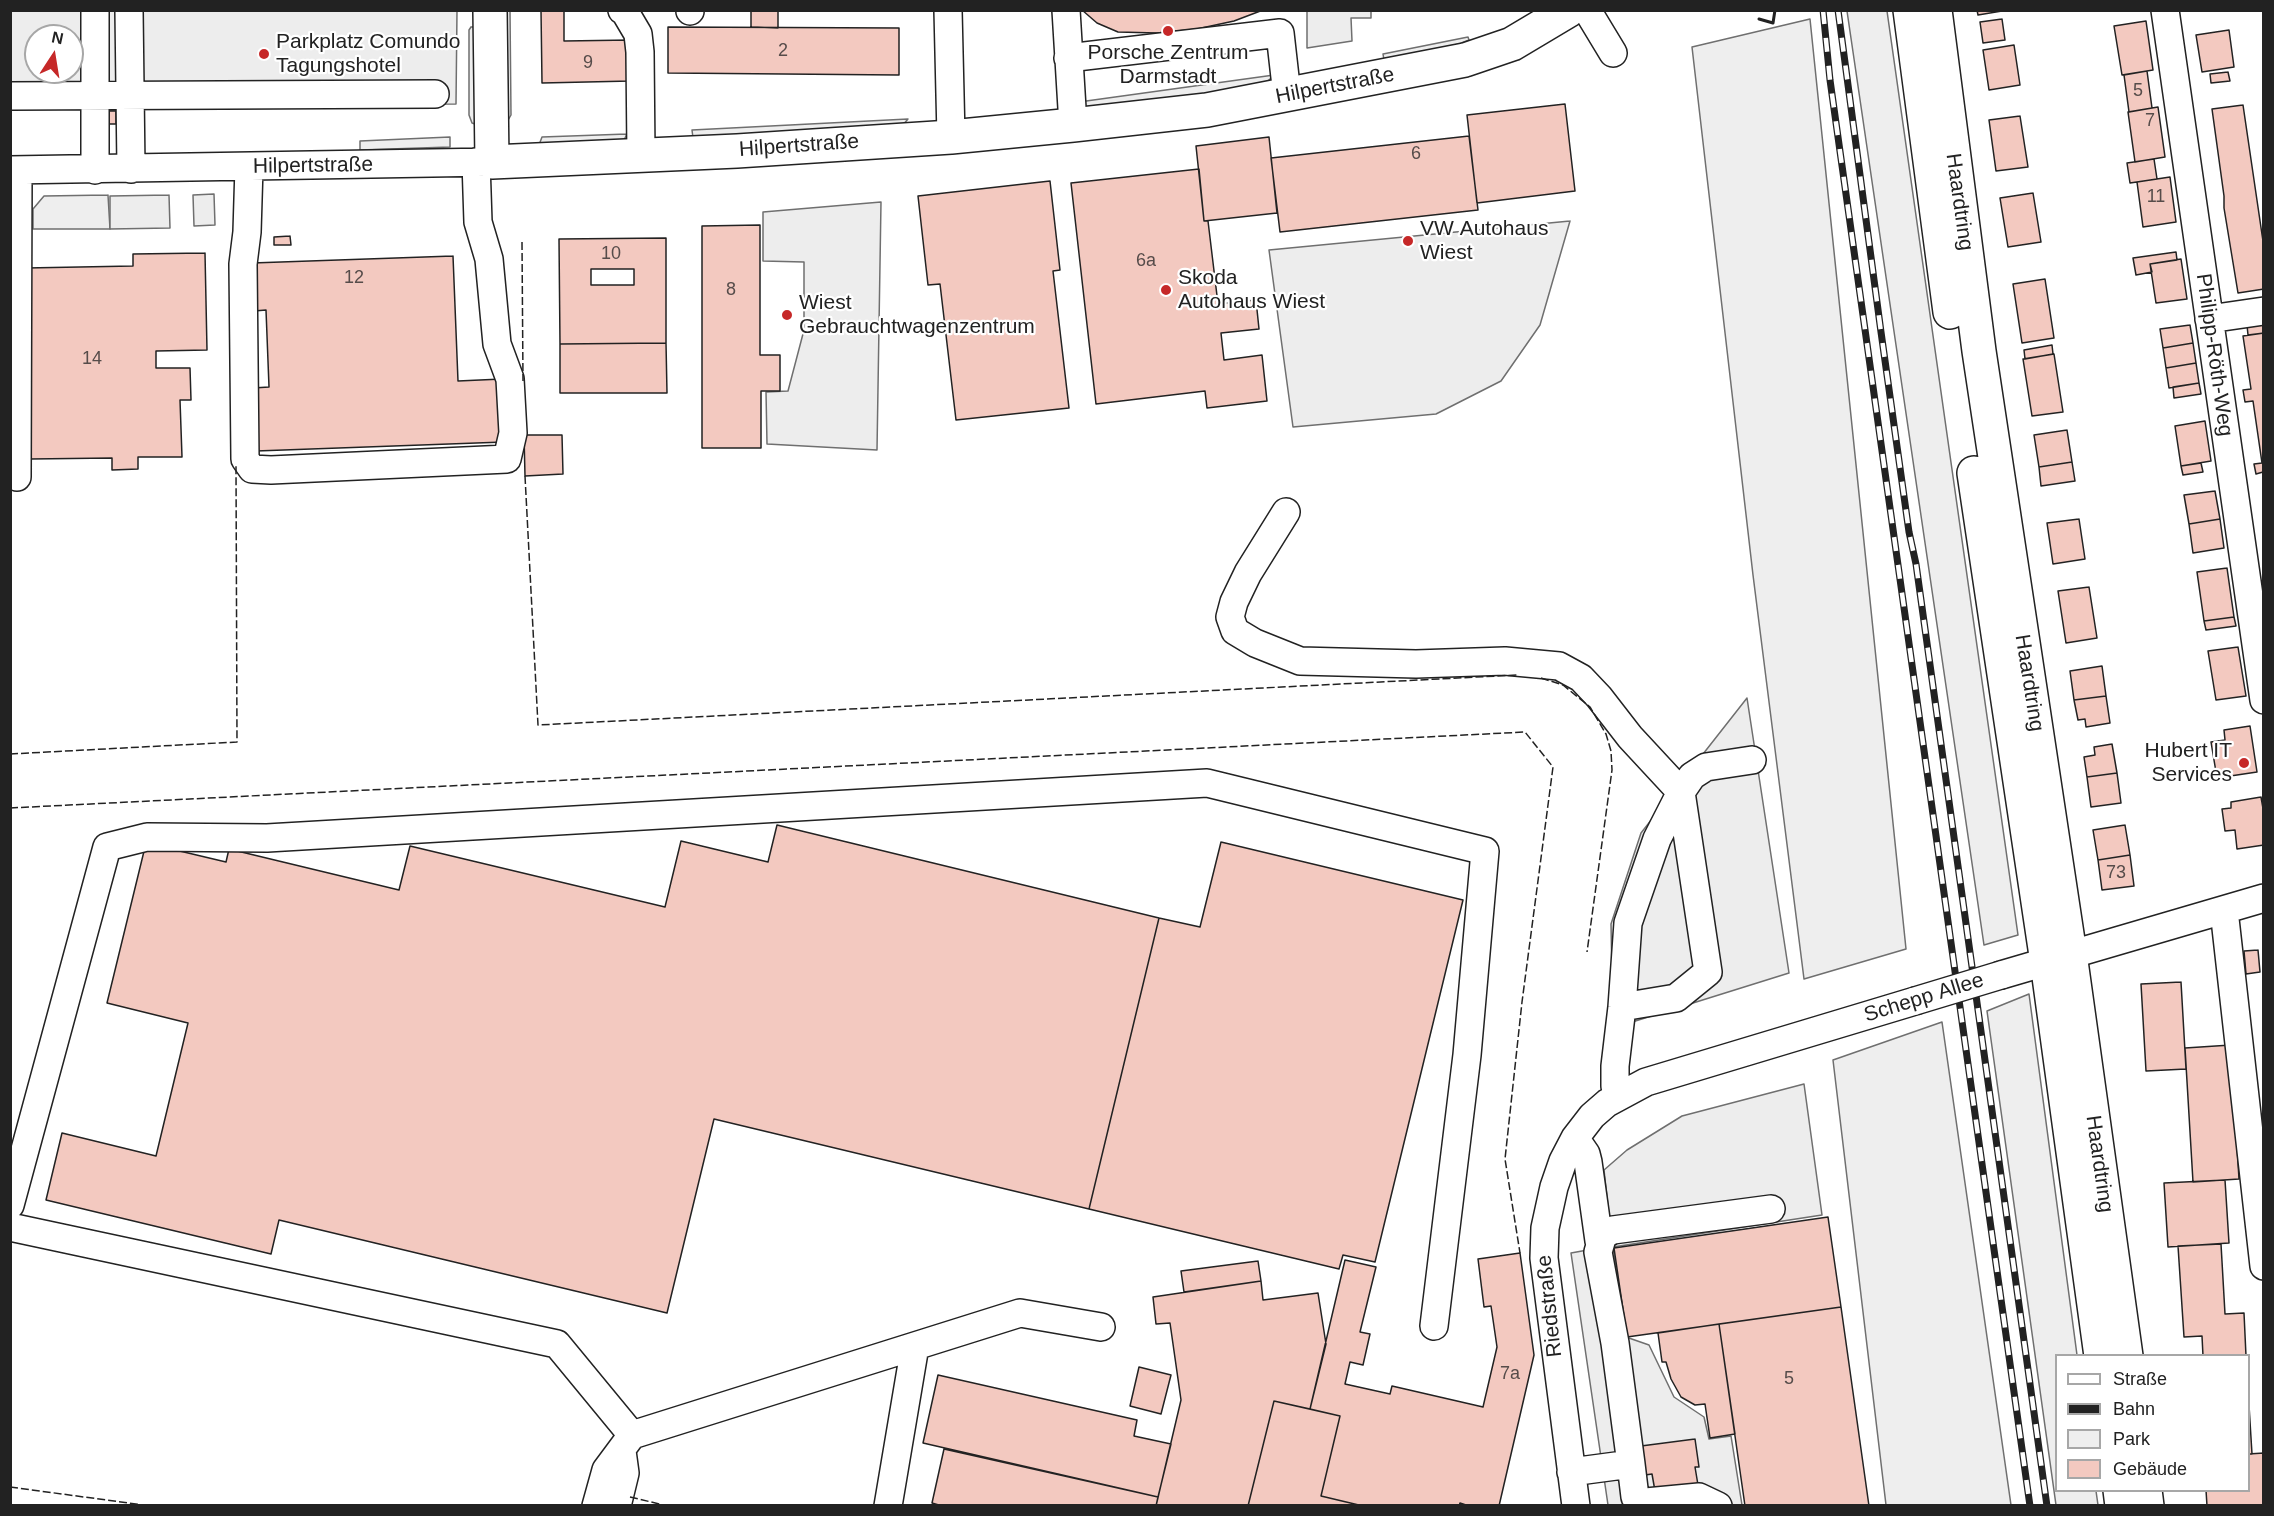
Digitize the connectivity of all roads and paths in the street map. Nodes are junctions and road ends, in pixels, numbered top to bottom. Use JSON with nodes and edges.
{"nodes":[{"id":1,"x":95,"y":10,"type":"edge"},
{"id":2,"x":129,"y":10,"type":"edge"},
{"id":3,"x":490,"y":10,"type":"edge"},
{"id":4,"x":622,"y":10,"type":"edge"},
{"id":5,"x":948,"y":10,"type":"edge"},
{"id":6,"x":1066,"y":10,"type":"edge"},
{"id":7,"x":1569,"y":10,"type":"edge"},
{"id":8,"x":1587,"y":10,"type":"edge"},
{"id":9,"x":1910,"y":10,"type":"edge"},
{"id":10,"x":1935,"y":10,"type":"edge"},
{"id":11,"x":2165,"y":10,"type":"edge"},
{"id":12,"x":1613,"y":52,"type":"dead end"},
{"id":13,"x":1068,"y":58,"type":"junction"},
{"id":14,"x":435,"y":94,"type":"dead end"},
{"id":15,"x":95,"y":95,"type":"junction"},
{"id":16,"x":128,"y":95,"type":"junction"},
{"id":17,"x":10,"y":96,"type":"edge"},
{"id":18,"x":1287,"y":96,"type":"junction"},
{"id":19,"x":1073,"y":125,"type":"junction"},
{"id":20,"x":951,"y":137,"type":"junction"},
{"id":21,"x":641,"y":155,"type":"junction"},
{"id":22,"x":484,"y":162,"type":"junction"},
{"id":23,"x":249,"y":167,"type":"junction"},
{"id":24,"x":131,"y":169,"type":"junction"},
{"id":25,"x":14,"y":170,"type":"edge"},
{"id":26,"x":95,"y":170,"type":"junction"},
{"id":27,"x":2264,"y":311,"type":"edge"},
{"id":28,"x":2209,"y":319,"type":"junction"},
{"id":29,"x":17,"y":477,"type":"dead end"},
{"id":30,"x":1286,"y":512,"type":"dead end"},
{"id":31,"x":2264,"y":700,"type":"edge"},
{"id":32,"x":1752,"y":759,"type":"dead end"},
{"id":33,"x":1681,"y":792,"type":"junction"},
{"id":34,"x":2264,"y":898,"type":"edge"},
{"id":35,"x":2224,"y":910,"type":"junction"},
{"id":36,"x":2058,"y":958,"type":"junction"},
{"id":37,"x":1622,"y":1007,"type":"junction"},
{"id":38,"x":1618,"y":1096,"type":"junction"},
{"id":39,"x":1592,"y":1116,"type":"joint"},
{"id":40,"x":1575,"y":1138,"type":"junction"},
{"id":41,"x":10,"y":1205,"type":"edge"},
{"id":42,"x":1771,"y":1209,"type":"dead end"},
{"id":43,"x":10,"y":1227,"type":"edge"},
{"id":44,"x":1599,"y":1241,"type":"junction"},
{"id":45,"x":2264,"y":1266,"type":"edge"},
{"id":46,"x":1434,"y":1326,"type":"dead end"},
{"id":47,"x":1101,"y":1327,"type":"dead end"},
{"id":48,"x":915,"y":1346,"type":"junction"},
{"id":49,"x":2101,"y":1354,"type":"edge"},
{"id":50,"x":2126,"y":1354,"type":"edge"},
{"id":51,"x":627,"y":1443,"type":"junction"},
{"id":52,"x":1630,"y":1464,"type":"junction"},
{"id":53,"x":1571,"y":1472,"type":"junction"},
{"id":54,"x":596,"y":1506,"type":"edge"},
{"id":55,"x":617,"y":1506,"type":"edge"},
{"id":56,"x":888,"y":1506,"type":"edge"},
{"id":57,"x":1576,"y":1506,"type":"edge"},
{"id":58,"x":1718,"y":1506,"type":"edge"}],
"edges":[{"from":1,"to":15,"type":"street"},
{"from":2,"to":16,"type":"street"},
{"from":3,"to":22,"type":"main road"},
{"from":4,"to":21,"type":"street"},
{"from":5,"to":20,"type":"street"},
{"from":6,"to":13,"type":"street"},
{"from":7,"to":18,"type":"main road","name":"Hilpertstraße"},
{"from":8,"to":12,"type":"street"},
{"from":9,"to":36,"type":"main road","name":"Haardtring"},
{"from":10,"to":36,"type":"main road","name":"Haardtring"},
{"from":11,"to":28,"type":"street","name":"Philipp-Röth-Weg"},
{"from":13,"to":18,"type":"street"},
{"from":13,"to":19,"type":"street"},
{"from":14,"to":16,"type":"street"},
{"from":15,"to":16,"type":"street"},
{"from":15,"to":17,"type":"street"},
{"from":15,"to":26,"type":"street"},
{"from":16,"to":24,"type":"street"},
{"from":18,"to":19,"type":"main road","name":"Hilpertstraße"},
{"from":19,"to":20,"type":"main road","name":"Hilpertstraße"},
{"from":20,"to":21,"type":"main road","name":"Hilpertstraße"},
{"from":21,"to":22,"type":"main road","name":"Hilpertstraße"},
{"from":22,"to":23,"type":"street","name":"Hilpertstraße"},
{"from":22,"to":23,"type":"street"},
{"from":23,"to":24,"type":"street","name":"Hilpertstraße"},
{"from":24,"to":26,"type":"street","name":"Hilpertstraße"},
{"from":25,"to":26,"type":"street","name":"Hilpertstraße"},
{"from":25,"to":29,"type":"street"},
{"from":27,"to":28,"type":"street"},
{"from":28,"to":31,"type":"street","name":"Philipp-Röth-Weg"},
{"from":30,"to":33,"type":"street"},
{"from":32,"to":33,"type":"street"},
{"from":33,"to":37,"type":"street"},
{"from":33,"to":37,"type":"street"},
{"from":34,"to":35,"type":"street","name":"Schepp Allee"},
{"from":35,"to":36,"type":"street","name":"Schepp Allee"},
{"from":35,"to":45,"type":"street"},
{"from":36,"to":38,"type":"street","name":"Schepp Allee","bridge":true},
{"from":36,"to":49,"type":"main road","name":"Haardtring"},
{"from":36,"to":50,"type":"main road","name":"Haardtring"},
{"from":37,"to":38,"type":"street"},
{"from":38,"to":39,"type":"street","name":"Schepp Allee"},
{"from":39,"to":40,"type":"street","name":"Riedstraße"},
{"from":40,"to":44,"type":"street"},
{"from":40,"to":53,"type":"street","name":"Riedstraße"},
{"from":41,"to":46,"type":"street"},
{"from":42,"to":44,"type":"street"},
{"from":43,"to":51,"type":"street"},
{"from":44,"to":52,"type":"street"},
{"from":47,"to":48,"type":"street"},
{"from":48,"to":51,"type":"street"},
{"from":48,"to":56,"type":"street"},
{"from":51,"to":54,"type":"street"},
{"from":51,"to":55,"type":"street"},
{"from":52,"to":53,"type":"street"},
{"from":52,"to":58,"type":"street"},
{"from":53,"to":57,"type":"street","name":"Riedstraße"}]}
